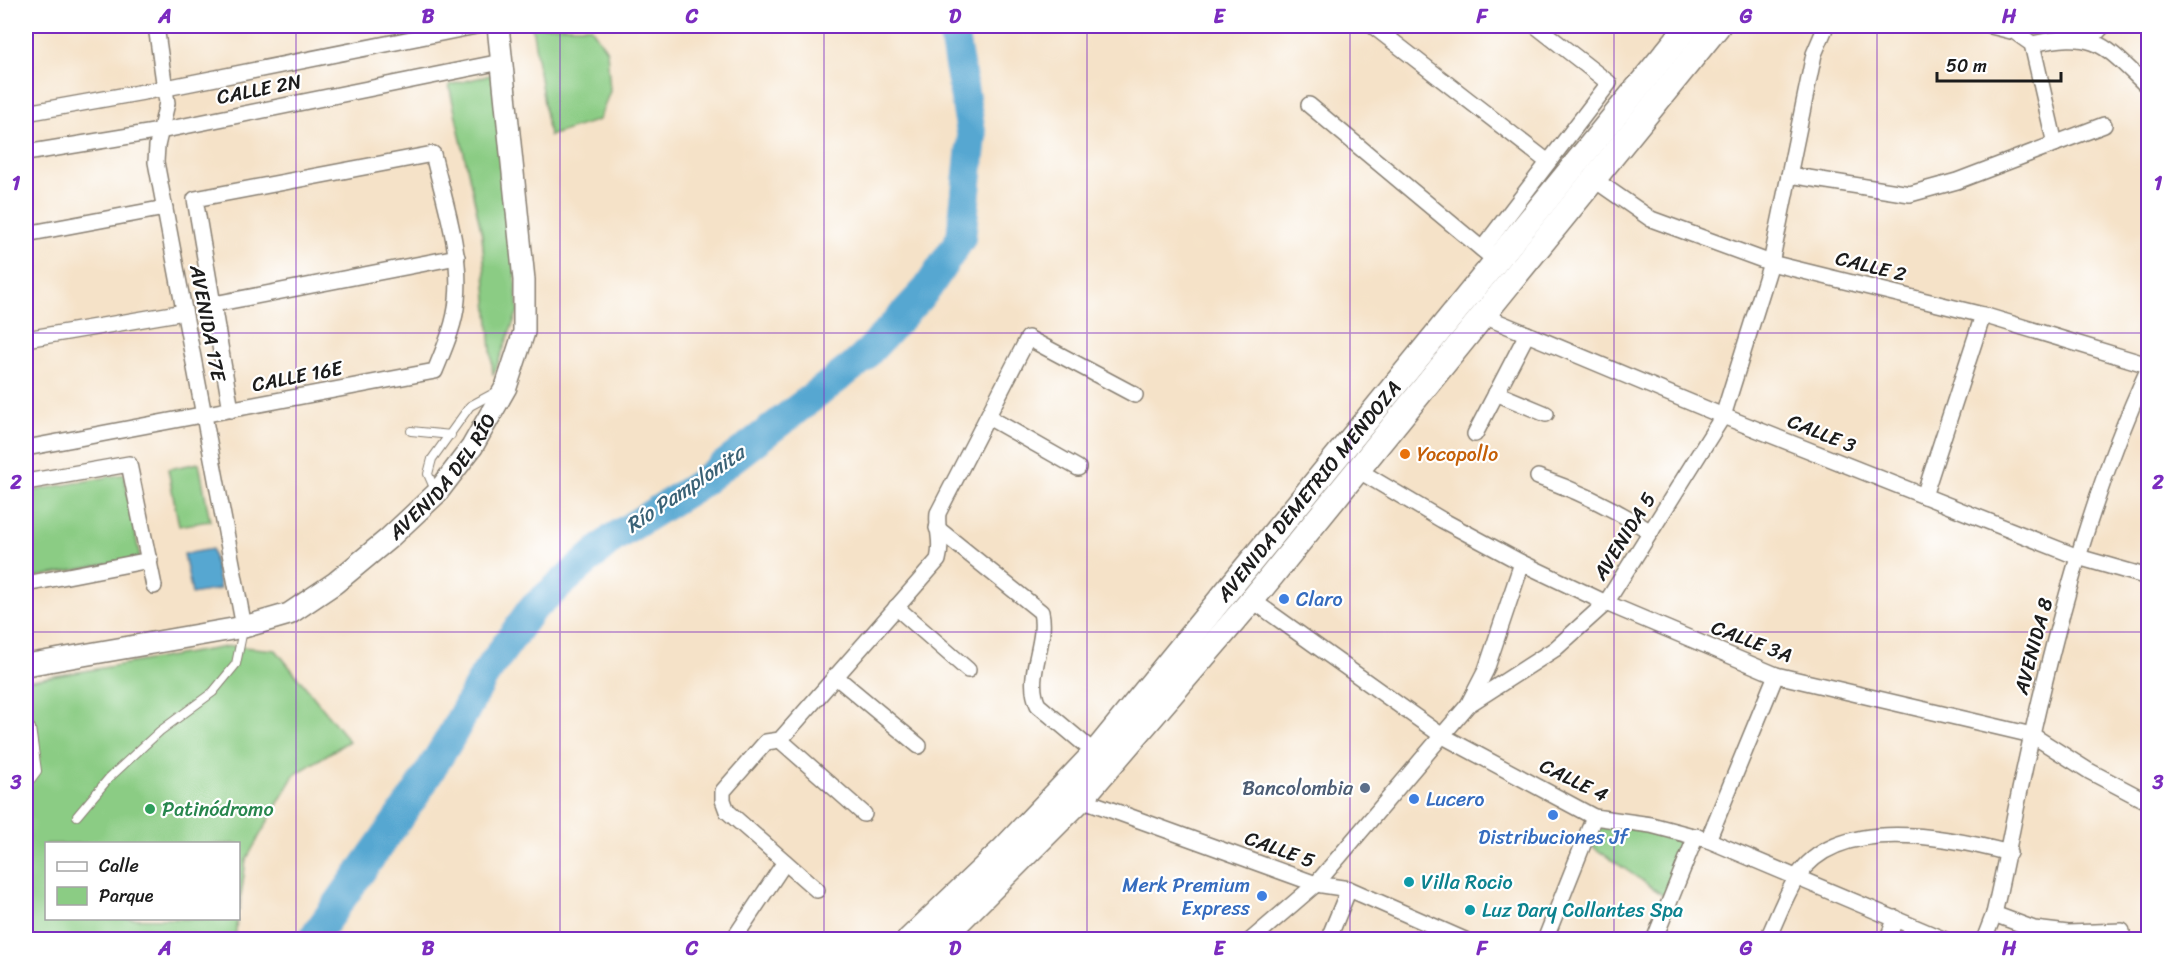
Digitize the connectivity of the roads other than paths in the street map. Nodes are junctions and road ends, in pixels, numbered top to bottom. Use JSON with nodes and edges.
{"nodes":[{"id":1,"x":156,"y":26,"type":"edge"},
{"id":2,"x":476,"y":26,"type":"edge"},
{"id":3,"x":498,"y":26,"type":"edge"},
{"id":4,"x":1373,"y":26,"type":"edge"},
{"id":5,"x":1536,"y":26,"type":"edge"},
{"id":6,"x":1688,"y":26,"type":"edge"},
{"id":7,"x":1718,"y":26,"type":"edge"},
{"id":8,"x":1826,"y":26,"type":"edge"},
{"id":9,"x":1991,"y":26,"type":"edge"},
{"id":10,"x":2103,"y":26,"type":"edge"},
{"id":11,"x":2090,"y":40,"type":"junction"},
{"id":12,"x":2032,"y":45,"type":"junction"},
{"id":13,"x":501,"y":62,"type":"junction"},
{"id":14,"x":2148,"y":87,"type":"edge"},
{"id":15,"x":166,"y":88,"type":"junction"},
{"id":16,"x":1309,"y":105,"type":"dead end"},
{"id":17,"x":26,"y":113,"type":"edge"},
{"id":18,"x":2104,"y":125,"type":"dead end"},
{"id":19,"x":160,"y":131,"type":"junction"},
{"id":20,"x":2055,"y":144,"type":"junction"},
{"id":21,"x":26,"y":153,"type":"edge"},
{"id":22,"x":1548,"y":162,"type":"junction"},
{"id":23,"x":1789,"y":174,"type":"junction"},
{"id":24,"x":1595,"y":180,"type":"junction"},
{"id":25,"x":165,"y":208,"type":"junction"},
{"id":26,"x":26,"y":234,"type":"edge"},
{"id":27,"x":1490,"y":256,"type":"junction"},
{"id":28,"x":457,"y":257,"type":"junction"},
{"id":29,"x":1771,"y":263,"type":"junction"},
{"id":30,"x":213,"y":304,"type":"junction"},
{"id":31,"x":184,"y":312,"type":"junction"},
{"id":32,"x":1983,"y":315,"type":"junction"},
{"id":33,"x":1485,"y":316,"type":"junction"},
{"id":34,"x":1527,"y":334,"type":"junction"},
{"id":35,"x":26,"y":339,"type":"edge"},
{"id":36,"x":2148,"y":365,"type":"edge"},
{"id":37,"x":2148,"y":370,"type":"edge"},
{"id":38,"x":506,"y":387,"type":"junction"},
{"id":39,"x":1496,"y":393,"type":"junction"},
{"id":40,"x":1135,"y":395,"type":"dead end"},
{"id":41,"x":231,"y":410,"type":"junction"},
{"id":42,"x":204,"y":414,"type":"junction"},
{"id":43,"x":1546,"y":414,"type":"dead end"},
{"id":44,"x":1723,"y":416,"type":"junction"},
{"id":45,"x":988,"y":417,"type":"junction"},
{"id":46,"x":411,"y":431,"type":"dead end"},
{"id":47,"x":1475,"y":434,"type":"dead end"},
{"id":48,"x":451,"y":435,"type":"junction"},
{"id":49,"x":26,"y":448,"type":"edge"},
{"id":50,"x":1078,"y":468,"type":"dead end"},
{"id":51,"x":1356,"y":469,"type":"junction"},
{"id":52,"x":1538,"y":477,"type":"dead end"},
{"id":53,"x":26,"y":482,"type":"edge"},
{"id":54,"x":436,"y":493,"type":"junction"},
{"id":55,"x":1924,"y":496,"type":"junction"},
{"id":56,"x":936,"y":528,"type":"junction"},
{"id":57,"x":1652,"y":532,"type":"junction"},
{"id":58,"x":2078,"y":557,"type":"junction"},
{"id":59,"x":150,"y":560,"type":"junction"},
{"id":60,"x":1522,"y":563,"type":"junction"},
{"id":61,"x":2148,"y":577,"type":"edge"},
{"id":62,"x":26,"y":584,"type":"edge"},
{"id":63,"x":154,"y":586,"type":"dead end"},
{"id":64,"x":1252,"y":600,"type":"junction"},
{"id":65,"x":1606,"y":603,"type":"junction"},
{"id":66,"x":896,"y":607,"type":"junction"},
{"id":67,"x":244,"y":627,"type":"junction"},
{"id":68,"x":26,"y":665,"type":"edge"},
{"id":69,"x":968,"y":670,"type":"dead end"},
{"id":70,"x":1776,"y":675,"type":"junction"},
{"id":71,"x":835,"y":676,"type":"junction"},
{"id":72,"x":1468,"y":705,"type":"junction"},
{"id":73,"x":26,"y":723,"type":"edge"},
{"id":74,"x":1441,"y":735,"type":"junction"},
{"id":75,"x":2032,"y":735,"type":"junction"},
{"id":76,"x":780,"y":740,"type":"junction"},
{"id":77,"x":919,"y":746,"type":"dead end"},
{"id":78,"x":1095,"y":753,"type":"junction"},
{"id":79,"x":26,"y":780,"type":"edge"},
{"id":80,"x":1081,"y":799,"type":"junction"},
{"id":81,"x":2148,"y":802,"type":"edge"},
{"id":82,"x":864,"y":814,"type":"dead end"},
{"id":83,"x":77,"y":816,"type":"dead end"},
{"id":84,"x":1594,"y":817,"type":"junction"},
{"id":85,"x":1702,"y":838,"type":"junction"},
{"id":86,"x":2009,"y":853,"type":"junction"},
{"id":87,"x":785,"y":862,"type":"junction"},
{"id":88,"x":1798,"y":876,"type":"junction"},
{"id":89,"x":1316,"y":884,"type":"junction"},
{"id":90,"x":1348,"y":889,"type":"junction"},
{"id":91,"x":817,"y":890,"type":"dead end"},
{"id":92,"x":1994,"y":914,"type":"junction"},
{"id":93,"x":1896,"y":918,"type":"junction"},
{"id":94,"x":958,"y":929,"type":"edge"},
{"id":95,"x":2122,"y":931,"type":"dead end"},
{"id":96,"x":733,"y":939,"type":"edge"},
{"id":97,"x":909,"y":939,"type":"edge"},
{"id":98,"x":940,"y":939,"type":"edge"},
{"id":99,"x":1251,"y":939,"type":"edge"},
{"id":100,"x":1328,"y":939,"type":"edge"},
{"id":101,"x":1465,"y":939,"type":"edge"},
{"id":102,"x":1545,"y":939,"type":"edge"},
{"id":103,"x":1654,"y":939,"type":"edge"},
{"id":104,"x":1767,"y":939,"type":"edge"},
{"id":105,"x":1887,"y":939,"type":"edge"},
{"id":106,"x":1945,"y":939,"type":"edge"},
{"id":107,"x":1984,"y":939,"type":"edge"}],
"edges":[{"from":1,"to":15,"type":"street","name":"AVENIDA 17E"},
{"from":2,"to":15,"type":"street","name":"CALLE 2N"},
{"from":3,"to":13,"type":"main road","name":"AVENIDA DEL RÍO"},
{"from":4,"to":22,"type":"street"},
{"from":5,"to":22,"type":"street"},
{"from":6,"to":27,"type":"main road","name":"AVENIDA DEMETRIO MENDOZA"},
{"from":7,"to":24,"type":"main road","name":"AVENIDA DEMETRIO MENDOZA"},
{"from":8,"to":23,"type":"street","name":"AVENIDA 5"},
{"from":9,"to":12,"type":"street"},
{"from":10,"to":11,"type":"street"},
{"from":11,"to":12,"type":"street"},
{"from":11,"to":14,"type":"street"},
{"from":12,"to":20,"type":"street"},
{"from":13,"to":19,"type":"street","name":"CALLE 2N"},
{"from":13,"to":38,"type":"main road","name":"AVENIDA DEL RÍO"},
{"from":15,"to":17,"type":"street","name":"CALLE 2N"},
{"from":15,"to":19,"type":"street","name":"AVENIDA 17E"},
{"from":16,"to":27,"type":"street"},
{"from":18,"to":20,"type":"street"},
{"from":19,"to":21,"type":"street","name":"CALLE 2N"},
{"from":19,"to":25,"type":"street","name":"AVENIDA 17E"},
{"from":20,"to":23,"type":"street"},
{"from":22,"to":27,"type":"street"},
{"from":23,"to":29,"type":"street","name":"AVENIDA 5"},
{"from":24,"to":29,"type":"street","name":"CALLE 2"},
{"from":24,"to":33,"type":"main road","name":"AVENIDA DEMETRIO MENDOZA"},
{"from":25,"to":26,"type":"street"},
{"from":25,"to":31,"type":"street","name":"AVENIDA 17E"},
{"from":27,"to":78,"type":"main road","name":"AVENIDA DEMETRIO MENDOZA"},
{"from":28,"to":30,"type":"street"},
{"from":28,"to":30,"type":"street"},
{"from":28,"to":41,"type":"street","name":"CALLE 16E"},
{"from":29,"to":32,"type":"street","name":"CALLE 2"},
{"from":29,"to":44,"type":"street","name":"AVENIDA 5"},
{"from":30,"to":41,"type":"street"},
{"from":31,"to":35,"type":"street"},
{"from":31,"to":42,"type":"street","name":"AVENIDA 17E"},
{"from":32,"to":36,"type":"street","name":"CALLE 2"},
{"from":32,"to":55,"type":"street"},
{"from":33,"to":34,"type":"street","name":"CALLE 3"},
{"from":33,"to":51,"type":"main road","name":"AVENIDA DEMETRIO MENDOZA"},
{"from":34,"to":39,"type":"street"},
{"from":34,"to":44,"type":"street","name":"CALLE 3"},
{"from":37,"to":58,"type":"street","name":"AVENIDA 8"},
{"from":38,"to":48,"type":"lane"},
{"from":38,"to":54,"type":"main road","name":"AVENIDA DEL RÍO"},
{"from":39,"to":43,"type":"street"},
{"from":39,"to":47,"type":"street"},
{"from":40,"to":45,"type":"street"},
{"from":41,"to":42,"type":"street","name":"CALLE 16E"},
{"from":42,"to":49,"type":"street","name":"CALLE 16E"},
{"from":42,"to":67,"type":"street","name":"AVENIDA 17E"},
{"from":44,"to":55,"type":"street","name":"CALLE 3"},
{"from":44,"to":57,"type":"street","name":"AVENIDA 5"},
{"from":45,"to":50,"type":"street"},
{"from":45,"to":56,"type":"street"},
{"from":46,"to":48,"type":"lane"},
{"from":48,"to":54,"type":"lane"},
{"from":51,"to":60,"type":"street","name":"CALLE 3A"},
{"from":51,"to":64,"type":"main road","name":"AVENIDA DEMETRIO MENDOZA"},
{"from":52,"to":57,"type":"street"},
{"from":53,"to":59,"type":"street"},
{"from":54,"to":67,"type":"main road","name":"AVENIDA DEL RÍO"},
{"from":55,"to":58,"type":"street","name":"CALLE 3"},
{"from":56,"to":66,"type":"street"},
{"from":56,"to":78,"type":"street"},
{"from":57,"to":65,"type":"street","name":"AVENIDA 5"},
{"from":58,"to":61,"type":"street","name":"CALLE 3"},
{"from":58,"to":75,"type":"street","name":"AVENIDA 8"},
{"from":59,"to":62,"type":"street"},
{"from":59,"to":63,"type":"street"},
{"from":60,"to":65,"type":"street","name":"CALLE 3A"},
{"from":60,"to":72,"type":"street"},
{"from":64,"to":74,"type":"street","name":"CALLE 4"},
{"from":64,"to":80,"type":"main road","name":"AVENIDA DEMETRIO MENDOZA"},
{"from":65,"to":70,"type":"street","name":"CALLE 3A"},
{"from":65,"to":72,"type":"street","name":"AVENIDA 5"},
{"from":66,"to":69,"type":"street"},
{"from":66,"to":71,"type":"street"},
{"from":67,"to":68,"type":"main road","name":"AVENIDA DEL RÍO"},
{"from":67,"to":83,"type":"lane"},
{"from":70,"to":75,"type":"street","name":"CALLE 3A"},
{"from":70,"to":85,"type":"street"},
{"from":71,"to":76,"type":"street"},
{"from":71,"to":77,"type":"street"},
{"from":72,"to":74,"type":"street","name":"AVENIDA 5"},
{"from":73,"to":79,"type":"lane"},
{"from":74,"to":84,"type":"street","name":"CALLE 4"},
{"from":74,"to":89,"type":"street","name":"AVENIDA 5"},
{"from":75,"to":81,"type":"street","name":"CALLE 3A"},
{"from":75,"to":86,"type":"street","name":"AVENIDA 8"},
{"from":76,"to":82,"type":"street"},
{"from":76,"to":87,"type":"street"},
{"from":78,"to":97,"type":"main road","name":"AVENIDA DEMETRIO MENDOZA"},
{"from":80,"to":89,"type":"street","name":"CALLE 5"},
{"from":80,"to":94,"type":"main road","name":"AVENIDA DEMETRIO MENDOZA"},
{"from":84,"to":85,"type":"street","name":"CALLE 4"},
{"from":84,"to":102,"type":"street"},
{"from":85,"to":88,"type":"street","name":"CALLE 4"},
{"from":85,"to":103,"type":"street"},
{"from":86,"to":88,"type":"street"},
{"from":86,"to":92,"type":"street","name":"AVENIDA 8"},
{"from":87,"to":91,"type":"street"},
{"from":87,"to":96,"type":"street"},
{"from":88,"to":93,"type":"street","name":"CALLE 4"},
{"from":88,"to":104,"type":"street"},
{"from":89,"to":90,"type":"street","name":"CALLE 5"},
{"from":89,"to":99,"type":"street","name":"AVENIDA 5"},
{"from":90,"to":100,"type":"street"},
{"from":90,"to":101,"type":"street","name":"CALLE 5"},
{"from":92,"to":95,"type":"street"},
{"from":92,"to":107,"type":"street","name":"AVENIDA 8"},
{"from":93,"to":105,"type":"street"},
{"from":93,"to":106,"type":"street","name":"CALLE 4"},
{"from":94,"to":98,"type":"main road","name":"AVENIDA DEMETRIO MENDOZA"}]}
